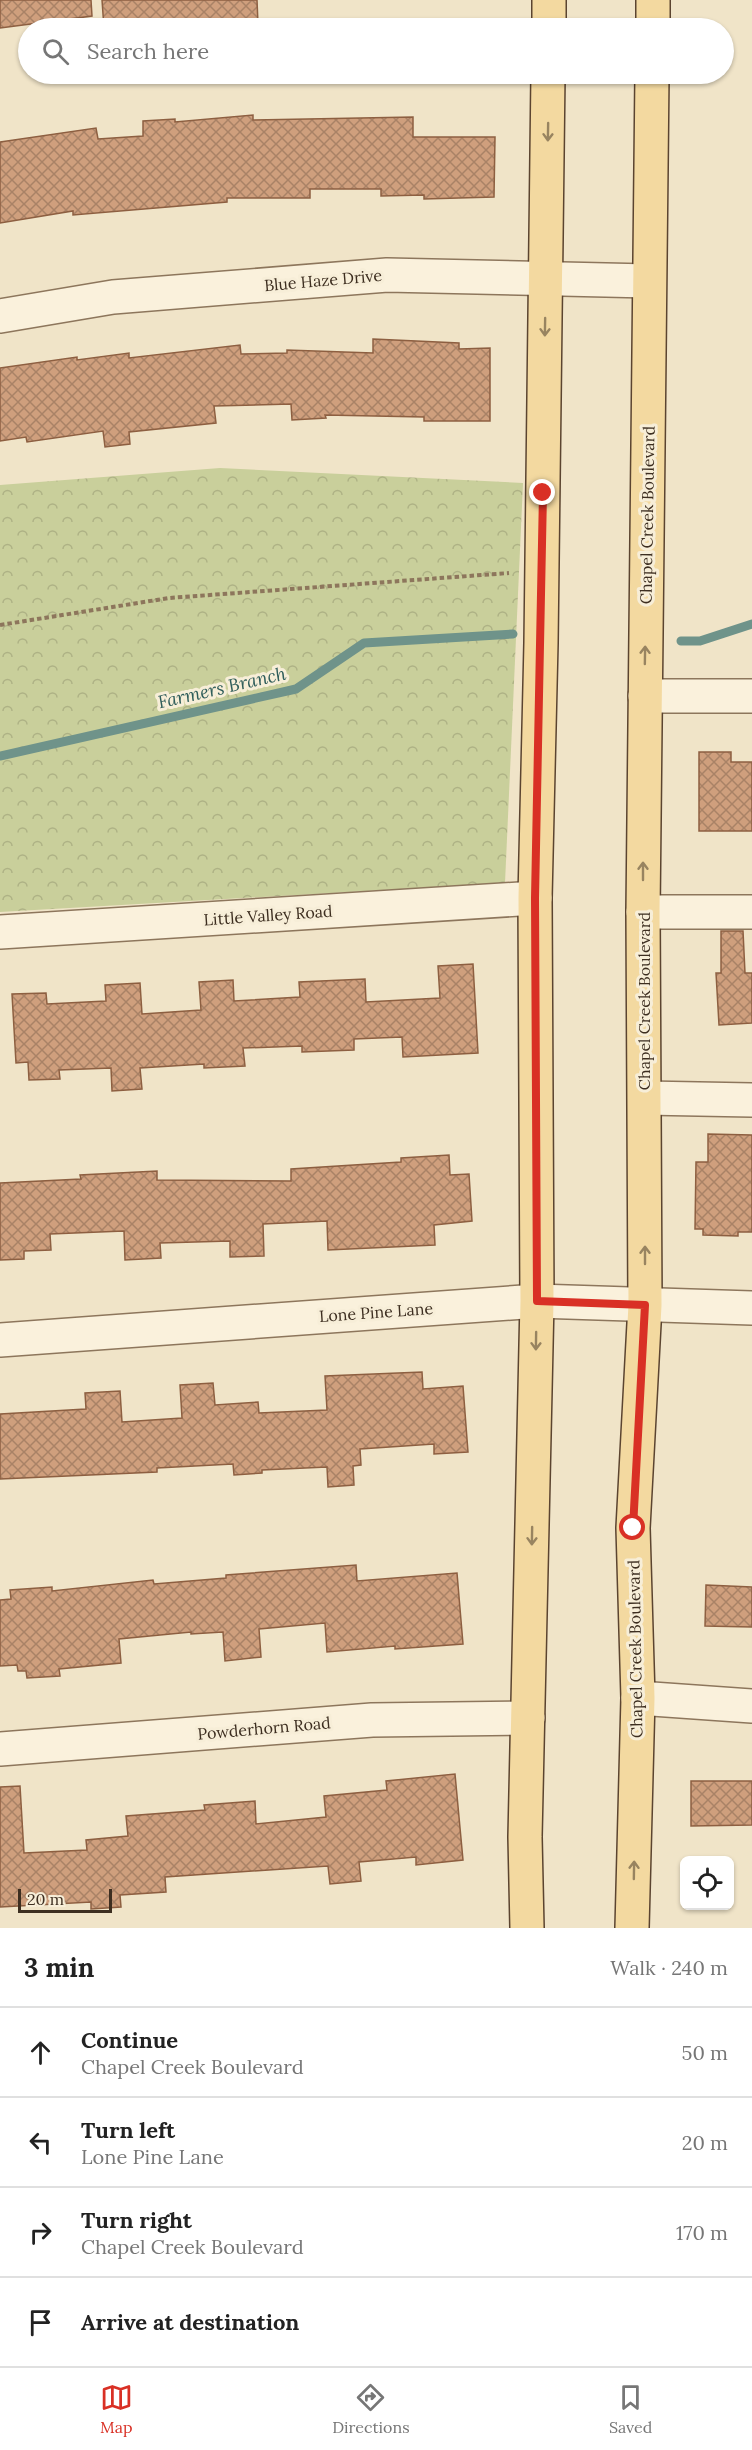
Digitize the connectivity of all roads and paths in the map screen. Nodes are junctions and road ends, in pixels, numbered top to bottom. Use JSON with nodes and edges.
{"nodes":[{"id":1,"x":549,"y":0,"type":"edge"},
{"id":2,"x":653,"y":0,"type":"edge"},
{"id":3,"x":549,"y":18,"type":"edge"},
{"id":4,"x":653,"y":18,"type":"edge"},
{"id":5,"x":548,"y":84,"type":"edge"},
{"id":6,"x":652,"y":84,"type":"edge"},
{"id":7,"x":546,"y":279,"type":"junction"},
{"id":8,"x":649,"y":281,"type":"junction"},
{"id":9,"x":0,"y":315,"type":"edge"},
{"id":10,"x":542,"y":569,"type":"junction"},
{"id":11,"x":0,"y":625,"type":"edge"},
{"id":12,"x":645,"y":696,"type":"junction"},
{"id":13,"x":752,"y":696,"type":"edge"},
{"id":14,"x":535,"y":898,"type":"junction"},
{"id":15,"x":643,"y":912,"type":"junction"},
{"id":16,"x":752,"y":912,"type":"edge"},
{"id":17,"x":0,"y":932,"type":"edge"},
{"id":18,"x":645,"y":1098,"type":"junction"},
{"id":19,"x":752,"y":1100,"type":"edge"},
{"id":20,"x":537,"y":1301,"type":"junction"},
{"id":21,"x":645,"y":1305,"type":"junction"},
{"id":22,"x":752,"y":1308,"type":"edge"},
{"id":23,"x":0,"y":1340,"type":"edge"},
{"id":24,"x":638,"y":1698,"type":"junction"},
{"id":25,"x":752,"y":1706,"type":"edge"},
{"id":26,"x":528,"y":1718,"type":"junction"},
{"id":27,"x":0,"y":1749,"type":"edge"},
{"id":28,"x":527,"y":1928,"type":"edge"},
{"id":29,"x":632,"y":1928,"type":"edge"}],
"edges":[{"from":1,"to":3,"type":"main road"},
{"from":2,"to":4,"type":"main road"},
{"from":5,"to":7,"type":"main road","one_way":true},
{"from":6,"to":8,"type":"main road","name":"Chapel Creek Boulevard"},
{"from":7,"to":8,"type":"street","name":"Blue Haze Drive"},
{"from":7,"to":9,"type":"street","name":"Blue Haze Drive"},
{"from":7,"to":10,"type":"main road","one_way":true},
{"from":12,"to":8,"type":"main road","name":"Chapel Creek Boulevard","one_way":true},
{"from":10,"to":11,"type":"path"},
{"from":10,"to":14,"type":"main road"},
{"from":12,"to":13,"type":"street"},
{"from":15,"to":12,"type":"main road","name":"Chapel Creek Boulevard","one_way":true},
{"from":14,"to":17,"type":"street","name":"Little Valley Road"},
{"from":14,"to":20,"type":"main road"},
{"from":15,"to":16,"type":"street"},
{"from":15,"to":18,"type":"main road","name":"Chapel Creek Boulevard"},
{"from":18,"to":19,"type":"street"},
{"from":21,"to":18,"type":"main road","name":"Chapel Creek Boulevard","one_way":true},
{"from":20,"to":21,"type":"street","name":"Lone Pine Lane"},
{"from":20,"to":23,"type":"street","name":"Lone Pine Lane"},
{"from":20,"to":26,"type":"main road","one_way":true},
{"from":21,"to":22,"type":"street","name":"Lone Pine Lane"},
{"from":21,"to":24,"type":"main road","name":"Chapel Creek Boulevard"},
{"from":24,"to":25,"type":"street"},
{"from":29,"to":24,"type":"main road","name":"Chapel Creek Boulevard","one_way":true},
{"from":26,"to":27,"type":"street","name":"Powderhorn Road"},
{"from":26,"to":28,"type":"main road"}]}
